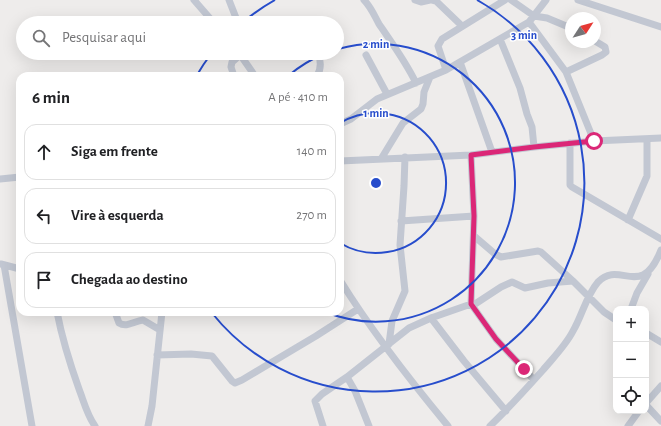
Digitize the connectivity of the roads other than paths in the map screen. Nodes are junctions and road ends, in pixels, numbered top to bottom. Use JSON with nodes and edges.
{"nodes":[{"id":1,"x":194,"y":0,"type":"edge"},
{"id":2,"x":229,"y":0,"type":"edge"},
{"id":3,"x":364,"y":0,"type":"edge"},
{"id":4,"x":415,"y":0,"type":"edge"},
{"id":5,"x":431,"y":0,"type":"edge"},
{"id":6,"x":505,"y":0,"type":"edge"},
{"id":7,"x":511,"y":0,"type":"edge"},
{"id":8,"x":546,"y":0,"type":"edge"},
{"id":9,"x":578,"y":0,"type":"edge"},
{"id":10,"x":596,"y":3,"type":"edge"},
{"id":11,"x":208,"y":16,"type":"edge"},
{"id":12,"x":235,"y":16,"type":"edge"},
{"id":13,"x":534,"y":16,"type":"junction"},
{"id":14,"x":529,"y":22,"type":"junction"},
{"id":15,"x":462,"y":26,"type":"junction"},
{"id":16,"x":565,"y":26,"type":"edge"},
{"id":17,"x":661,"y":27,"type":"edge"},
{"id":18,"x":500,"y":39,"type":"junction"},
{"id":19,"x":601,"y":44,"type":"edge"},
{"id":20,"x":366,"y":55,"type":"dead end"},
{"id":21,"x":234,"y":60,"type":"edge"},
{"id":22,"x":243,"y":60,"type":"edge"},
{"id":23,"x":320,"y":60,"type":"edge"},
{"id":24,"x":460,"y":62,"type":"junction"},
{"id":25,"x":446,"y":70,"type":"junction"},
{"id":26,"x":233,"y":72,"type":"edge"},
{"id":27,"x":252,"y":72,"type":"edge"},
{"id":28,"x":320,"y":72,"type":"edge"},
{"id":29,"x":566,"y":72,"type":"junction"},
{"id":30,"x":430,"y":77,"type":"junction"},
{"id":31,"x":416,"y":83,"type":"junction"},
{"id":32,"x":387,"y":94,"type":"junction"},
{"id":33,"x":344,"y":122,"type":"edge"},
{"id":34,"x":661,"y":138,"type":"edge"},
{"id":35,"x":647,"y":139,"type":"junction"},
{"id":36,"x":594,"y":141,"type":"junction"},
{"id":37,"x":570,"y":143,"type":"junction"},
{"id":38,"x":534,"y":147,"type":"junction"},
{"id":39,"x":492,"y":152,"type":"junction"},
{"id":40,"x":471,"y":155,"type":"junction"},
{"id":41,"x":405,"y":158,"type":"junction"},
{"id":42,"x":381,"y":159,"type":"junction"},
{"id":43,"x":344,"y":161,"type":"edge"},
{"id":44,"x":16,"y":177,"type":"edge"},
{"id":45,"x":0,"y":179,"type":"edge"},
{"id":46,"x":474,"y":216,"type":"junction"},
{"id":47,"x":628,"y":220,"type":"junction"},
{"id":48,"x":401,"y":221,"type":"junction"},
{"id":49,"x":474,"y":236,"type":"junction"},
{"id":50,"x":661,"y":239,"type":"edge"},
{"id":51,"x":661,"y":250,"type":"edge"},
{"id":52,"x":2,"y":265,"type":"edge"},
{"id":53,"x":16,"y":268,"type":"edge"},
{"id":54,"x":649,"y":272,"type":"junction"},
{"id":55,"x":573,"y":281,"type":"junction"},
{"id":56,"x":344,"y":286,"type":"edge"},
{"id":57,"x":588,"y":298,"type":"junction"},
{"id":58,"x":472,"y":305,"type":"junction"},
{"id":59,"x":632,"y":306,"type":"edge"},
{"id":60,"x":358,"y":309,"type":"junction"},
{"id":61,"x":58,"y":316,"type":"edge"},
{"id":62,"x":116,"y":316,"type":"edge"},
{"id":63,"x":162,"y":316,"type":"edge"},
{"id":64,"x":431,"y":318,"type":"junction"},
{"id":65,"x":613,"y":318,"type":"edge"},
{"id":66,"x":160,"y":330,"type":"junction"},
{"id":67,"x":649,"y":335,"type":"edge"},
{"id":68,"x":661,"y":342,"type":"edge"},
{"id":69,"x":387,"y":346,"type":"junction"},
{"id":70,"x":157,"y":355,"type":"junction"},
{"id":71,"x":348,"y":377,"type":"junction"},
{"id":72,"x":534,"y":380,"type":"junction"},
{"id":73,"x":661,"y":386,"type":"edge"},
{"id":74,"x":649,"y":400,"type":"edge"},
{"id":75,"x":649,"y":407,"type":"edge"},
{"id":76,"x":506,"y":411,"type":"junction"},
{"id":77,"x":637,"y":414,"type":"edge"},
{"id":78,"x":661,"y":421,"type":"edge"},
{"id":79,"x":32,"y":426,"type":"edge"},
{"id":80,"x":95,"y":426,"type":"edge"},
{"id":81,"x":148,"y":426,"type":"edge"},
{"id":82,"x":323,"y":426,"type":"edge"},
{"id":83,"x":370,"y":426,"type":"edge"},
{"id":84,"x":448,"y":426,"type":"edge"},
{"id":85,"x":490,"y":426,"type":"edge"},
{"id":86,"x":628,"y":426,"type":"edge"}],
"edges":[{"from":1,"to":11,"type":"street"},
{"from":2,"to":12,"type":"street"},
{"from":3,"to":31,"type":"street"},
{"from":4,"to":5,"type":"street"},
{"from":5,"to":15,"type":"street"},
{"from":6,"to":15,"type":"street"},
{"from":7,"to":13,"type":"street"},
{"from":8,"to":13,"type":"street"},
{"from":9,"to":10,"type":"street"},
{"from":10,"to":17,"type":"street"},
{"from":13,"to":14,"type":"street"},
{"from":13,"to":16,"type":"street"},
{"from":14,"to":18,"type":"street"},
{"from":14,"to":29,"type":"street"},
{"from":15,"to":25,"type":"street"},
{"from":18,"to":24,"type":"street"},
{"from":18,"to":38,"type":"street"},
{"from":19,"to":29,"type":"street"},
{"from":20,"to":32,"type":"street"},
{"from":21,"to":26,"type":"street"},
{"from":22,"to":27,"type":"street"},
{"from":23,"to":28,"type":"street"},
{"from":24,"to":25,"type":"street"},
{"from":24,"to":39,"type":"street"},
{"from":25,"to":30,"type":"street"},
{"from":29,"to":36,"type":"street"},
{"from":30,"to":31,"type":"street"},
{"from":30,"to":42,"type":"street"},
{"from":31,"to":32,"type":"street"},
{"from":32,"to":33,"type":"street"},
{"from":34,"to":35,"type":"street"},
{"from":35,"to":36,"type":"street"},
{"from":35,"to":47,"type":"street"},
{"from":36,"to":37,"type":"street"},
{"from":37,"to":38,"type":"street"},
{"from":37,"to":47,"type":"street"},
{"from":38,"to":39,"type":"street"},
{"from":39,"to":40,"type":"street"},
{"from":40,"to":41,"type":"street"},
{"from":40,"to":46,"type":"street"},
{"from":41,"to":42,"type":"street"},
{"from":41,"to":48,"type":"street"},
{"from":42,"to":43,"type":"street"},
{"from":44,"to":45,"type":"street"},
{"from":46,"to":48,"type":"street"},
{"from":46,"to":49,"type":"street"},
{"from":47,"to":50,"type":"street"},
{"from":48,"to":69,"type":"street"},
{"from":49,"to":55,"type":"street"},
{"from":49,"to":58,"type":"street"},
{"from":51,"to":54,"type":"street"},
{"from":52,"to":53,"type":"street"},
{"from":52,"to":79,"type":"street"},
{"from":54,"to":57,"type":"street"},
{"from":54,"to":59,"type":"street"},
{"from":55,"to":57,"type":"street"},
{"from":55,"to":58,"type":"street"},
{"from":56,"to":60,"type":"street"},
{"from":57,"to":65,"type":"street"},
{"from":57,"to":72,"type":"street"},
{"from":58,"to":64,"type":"street"},
{"from":58,"to":72,"type":"street"},
{"from":60,"to":69,"type":"street"},
{"from":60,"to":70,"type":"street"},
{"from":61,"to":80,"type":"street"},
{"from":62,"to":66,"type":"street"},
{"from":63,"to":66,"type":"street"},
{"from":64,"to":69,"type":"street"},
{"from":64,"to":76,"type":"street"},
{"from":66,"to":70,"type":"street"},
{"from":67,"to":68,"type":"street"},
{"from":69,"to":71,"type":"street"},
{"from":69,"to":84,"type":"street"},
{"from":70,"to":81,"type":"street"},
{"from":71,"to":82,"type":"street"},
{"from":71,"to":83,"type":"street"},
{"from":72,"to":76,"type":"street"},
{"from":73,"to":74,"type":"street"},
{"from":75,"to":78,"type":"street"},
{"from":76,"to":85,"type":"street"},
{"from":77,"to":86,"type":"street"}]}
